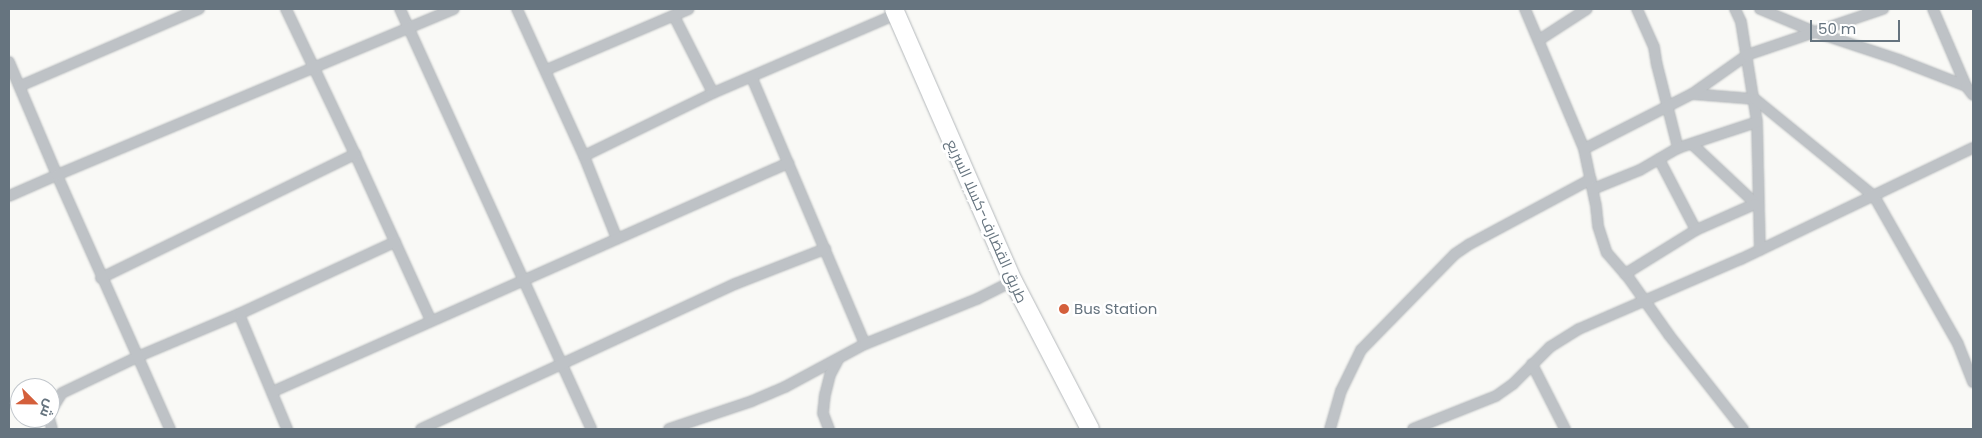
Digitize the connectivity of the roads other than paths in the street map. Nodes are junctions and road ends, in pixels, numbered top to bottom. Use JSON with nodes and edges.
{"nodes":[{"id":1,"x":199,"y":9,"type":"edge"},
{"id":2,"x":286,"y":9,"type":"edge"},
{"id":3,"x":400,"y":9,"type":"edge"},
{"id":4,"x":454,"y":9,"type":"edge"},
{"id":5,"x":517,"y":9,"type":"edge"},
{"id":6,"x":690,"y":9,"type":"edge"},
{"id":7,"x":1525,"y":9,"type":"edge"},
{"id":8,"x":1587,"y":9,"type":"edge"},
{"id":9,"x":1637,"y":9,"type":"edge"},
{"id":10,"x":1735,"y":9,"type":"edge"},
{"id":11,"x":1760,"y":9,"type":"edge"},
{"id":12,"x":1883,"y":9,"type":"edge"},
{"id":13,"x":1933,"y":9,"type":"edge"},
{"id":14,"x":895,"y":12,"type":"edge"},
{"id":15,"x":674,"y":16,"type":"junction"},
{"id":16,"x":409,"y":28,"type":"junction"},
{"id":17,"x":1815,"y":32,"type":"junction"},
{"id":18,"x":1539,"y":40,"type":"junction"},
{"id":19,"x":1747,"y":55,"type":"junction"},
{"id":20,"x":9,"y":62,"type":"edge"},
{"id":21,"x":314,"y":66,"type":"junction"},
{"id":22,"x":546,"y":70,"type":"junction"},
{"id":23,"x":752,"y":78,"type":"junction"},
{"id":24,"x":20,"y":86,"type":"junction"},
{"id":25,"x":1966,"y":86,"type":"junction"},
{"id":26,"x":713,"y":93,"type":"junction"},
{"id":27,"x":1692,"y":94,"type":"junction"},
{"id":28,"x":1973,"y":95,"type":"edge"},
{"id":29,"x":1755,"y":99,"type":"junction"},
{"id":30,"x":1668,"y":106,"type":"junction"},
{"id":31,"x":1758,"y":122,"type":"junction"},
{"id":32,"x":1692,"y":144,"type":"junction"},
{"id":33,"x":1678,"y":148,"type":"junction"},
{"id":34,"x":1973,"y":148,"type":"edge"},
{"id":35,"x":1584,"y":149,"type":"junction"},
{"id":36,"x":356,"y":154,"type":"junction"},
{"id":37,"x":584,"y":156,"type":"junction"},
{"id":38,"x":1659,"y":159,"type":"junction"},
{"id":39,"x":788,"y":163,"type":"junction"},
{"id":40,"x":57,"y":176,"type":"junction"},
{"id":41,"x":1592,"y":184,"type":"junction"},
{"id":42,"x":9,"y":196,"type":"edge"},
{"id":43,"x":1874,"y":196,"type":"junction"},
{"id":44,"x":1757,"y":205,"type":"junction"},
{"id":45,"x":1696,"y":230,"type":"junction"},
{"id":46,"x":617,"y":239,"type":"junction"},
{"id":47,"x":395,"y":242,"type":"junction"},
{"id":48,"x":824,"y":249,"type":"junction"},
{"id":49,"x":1760,"y":250,"type":"junction"},
{"id":50,"x":1625,"y":274,"type":"junction"},
{"id":51,"x":101,"y":278,"type":"junction"},
{"id":52,"x":524,"y":281,"type":"junction"},
{"id":53,"x":1012,"y":282,"type":"junction"},
{"id":54,"x":1644,"y":301,"type":"junction"},
{"id":55,"x":239,"y":314,"type":"junction"},
{"id":56,"x":431,"y":321,"type":"junction"},
{"id":57,"x":865,"y":344,"type":"junction"},
{"id":58,"x":137,"y":357,"type":"junction"},
{"id":59,"x":839,"y":359,"type":"junction"},
{"id":60,"x":1532,"y":364,"type":"junction"},
{"id":61,"x":562,"y":365,"type":"junction"},
{"id":62,"x":1973,"y":382,"type":"edge"},
{"id":63,"x":272,"y":392,"type":"junction"},
{"id":64,"x":60,"y":397,"type":"edge"},
{"id":65,"x":170,"y":429,"type":"edge"},
{"id":66,"x":287,"y":429,"type":"edge"},
{"id":67,"x":421,"y":429,"type":"edge"},
{"id":68,"x":591,"y":429,"type":"edge"},
{"id":69,"x":669,"y":429,"type":"edge"},
{"id":70,"x":829,"y":429,"type":"edge"},
{"id":71,"x":1090,"y":429,"type":"edge"},
{"id":72,"x":1330,"y":429,"type":"edge"},
{"id":73,"x":1413,"y":429,"type":"edge"},
{"id":74,"x":1565,"y":429,"type":"edge"},
{"id":75,"x":1742,"y":429,"type":"edge"}],
"edges":[{"from":1,"to":24,"type":"street"},
{"from":2,"to":21,"type":"street"},
{"from":3,"to":16,"type":"street"},
{"from":4,"to":16,"type":"street"},
{"from":5,"to":22,"type":"street"},
{"from":6,"to":15,"type":"street"},
{"from":7,"to":18,"type":"street"},
{"from":8,"to":18,"type":"street"},
{"from":9,"to":30,"type":"street"},
{"from":10,"to":19,"type":"street"},
{"from":11,"to":17,"type":"street"},
{"from":12,"to":17,"type":"street"},
{"from":13,"to":25,"type":"street"},
{"from":14,"to":23,"type":"street"},
{"from":14,"to":53,"type":"highway","name":"طريق القضارف-كسلا السريع"},
{"from":15,"to":22,"type":"street"},
{"from":15,"to":26,"type":"street"},
{"from":16,"to":21,"type":"street"},
{"from":16,"to":52,"type":"street"},
{"from":17,"to":19,"type":"street"},
{"from":17,"to":25,"type":"street"},
{"from":18,"to":35,"type":"street"},
{"from":19,"to":27,"type":"street"},
{"from":19,"to":29,"type":"street"},
{"from":20,"to":24,"type":"street"},
{"from":21,"to":36,"type":"street"},
{"from":21,"to":40,"type":"street"},
{"from":22,"to":37,"type":"street"},
{"from":23,"to":26,"type":"street"},
{"from":23,"to":39,"type":"street"},
{"from":24,"to":40,"type":"street"},
{"from":25,"to":28,"type":"street"},
{"from":26,"to":37,"type":"street"},
{"from":27,"to":29,"type":"street"},
{"from":27,"to":30,"type":"street"},
{"from":29,"to":31,"type":"street"},
{"from":29,"to":43,"type":"street"},
{"from":30,"to":33,"type":"street"},
{"from":30,"to":35,"type":"street"},
{"from":31,"to":32,"type":"street"},
{"from":31,"to":44,"type":"street"},
{"from":32,"to":33,"type":"street"},
{"from":32,"to":44,"type":"street"},
{"from":33,"to":38,"type":"street"},
{"from":34,"to":43,"type":"street"},
{"from":35,"to":41,"type":"street"},
{"from":36,"to":47,"type":"street"},
{"from":36,"to":51,"type":"street"},
{"from":37,"to":46,"type":"street"},
{"from":38,"to":41,"type":"street"},
{"from":38,"to":45,"type":"street"},
{"from":39,"to":46,"type":"street"},
{"from":39,"to":48,"type":"street"},
{"from":40,"to":42,"type":"street"},
{"from":40,"to":51,"type":"street"},
{"from":41,"to":50,"type":"street"},
{"from":41,"to":72,"type":"street"},
{"from":43,"to":49,"type":"street"},
{"from":43,"to":62,"type":"street"},
{"from":44,"to":45,"type":"street"},
{"from":44,"to":49,"type":"street"},
{"from":45,"to":50,"type":"street"},
{"from":46,"to":52,"type":"street"},
{"from":47,"to":55,"type":"street"},
{"from":47,"to":56,"type":"street"},
{"from":48,"to":57,"type":"street"},
{"from":48,"to":61,"type":"street"},
{"from":49,"to":54,"type":"street"},
{"from":50,"to":54,"type":"street"},
{"from":51,"to":58,"type":"street"},
{"from":52,"to":56,"type":"street"},
{"from":52,"to":61,"type":"street"},
{"from":53,"to":57,"type":"street"},
{"from":53,"to":71,"type":"highway","name":"طريق القضارف-كسلا السريع"},
{"from":54,"to":60,"type":"street"},
{"from":54,"to":75,"type":"street"},
{"from":55,"to":58,"type":"street"},
{"from":55,"to":63,"type":"street"},
{"from":56,"to":63,"type":"street"},
{"from":57,"to":59,"type":"street"},
{"from":58,"to":64,"type":"street"},
{"from":58,"to":65,"type":"street"},
{"from":59,"to":69,"type":"street"},
{"from":59,"to":70,"type":"street"},
{"from":60,"to":73,"type":"street"},
{"from":60,"to":74,"type":"street"},
{"from":61,"to":67,"type":"street"},
{"from":61,"to":68,"type":"street"},
{"from":63,"to":66,"type":"street"}]}
